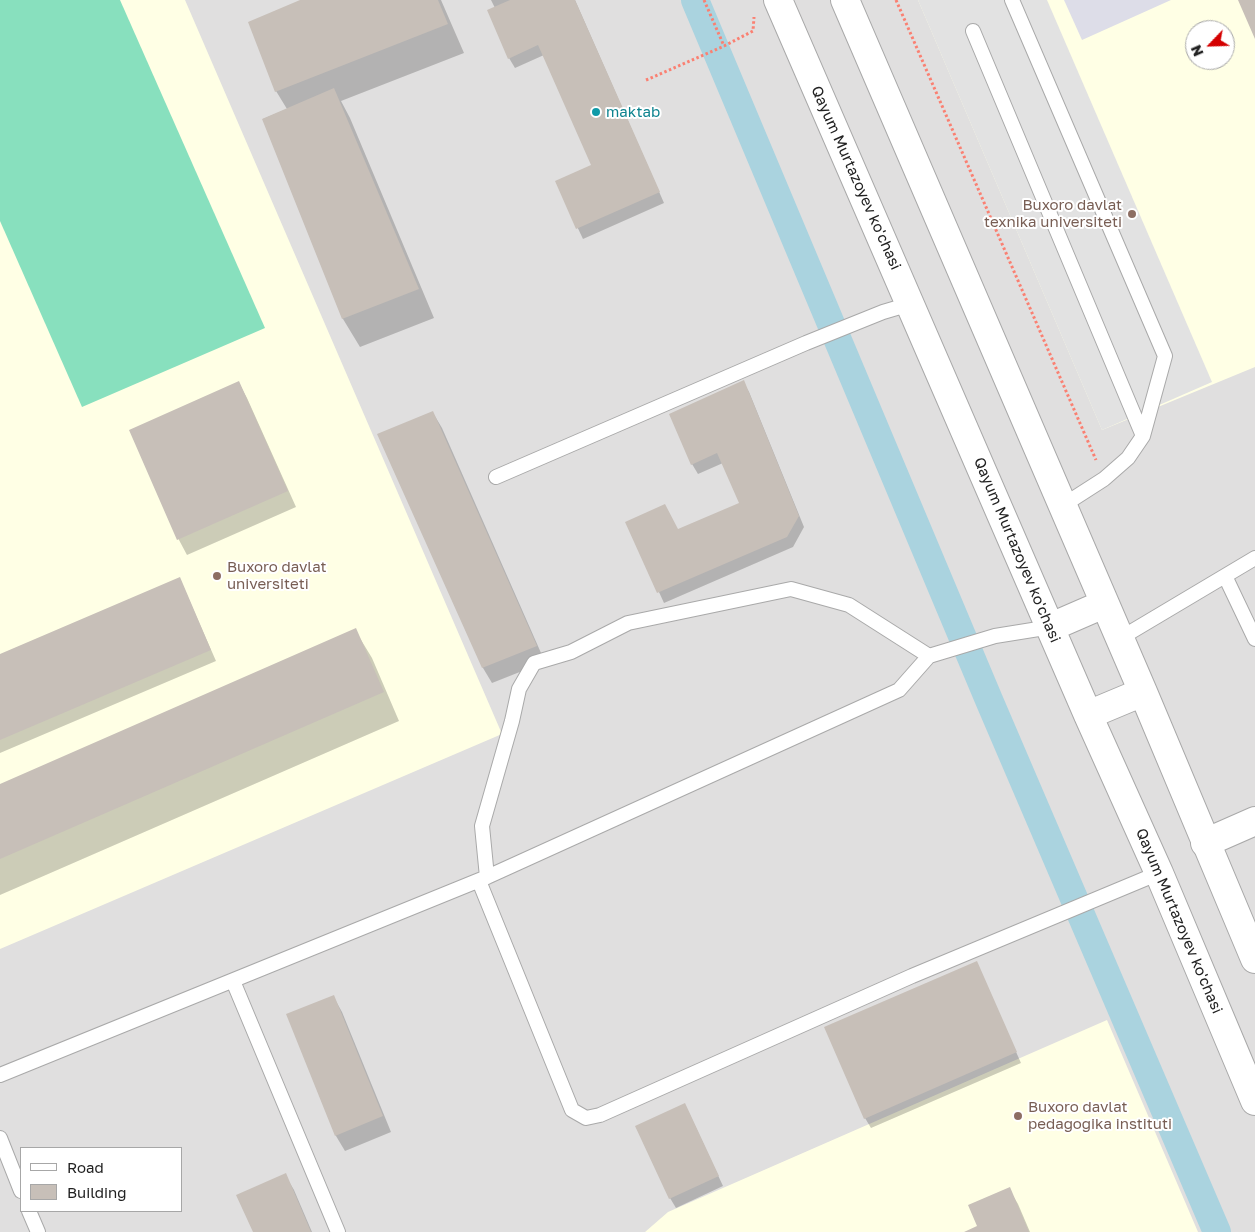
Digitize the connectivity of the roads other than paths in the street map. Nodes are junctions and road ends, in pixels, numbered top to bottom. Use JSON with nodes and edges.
{"nodes":[{"id":1,"x":845,"y":0,"type":"edge"},
{"id":2,"x":1012,"y":0,"type":"edge"},
{"id":3,"x":766,"y":4,"type":"edge"},
{"id":4,"x":973,"y":32,"type":"dead end"},
{"id":5,"x":910,"y":304,"type":"junction"},
{"id":6,"x":1143,"y":436,"type":"junction"},
{"id":7,"x":496,"y":477,"type":"dead end"},
{"id":8,"x":1062,"y":506,"type":"junction"},
{"id":9,"x":1255,"y":558,"type":"edge"},
{"id":10,"x":1224,"y":576,"type":"junction"},
{"id":11,"x":1104,"y":604,"type":"junction"},
{"id":12,"x":1051,"y":627,"type":"junction"},
{"id":13,"x":1119,"y":639,"type":"junction"},
{"id":14,"x":1255,"y":639,"type":"edge"},
{"id":15,"x":929,"y":656,"type":"junction"},
{"id":16,"x":1143,"y":692,"type":"junction"},
{"id":17,"x":1088,"y":715,"type":"junction"},
{"id":18,"x":1255,"y":821,"type":"edge"},
{"id":19,"x":1205,"y":843,"type":"junction"},
{"id":20,"x":1159,"y":873,"type":"junction"},
{"id":21,"x":483,"y":879,"type":"junction"},
{"id":22,"x":1255,"y":959,"type":"edge"},
{"id":23,"x":233,"y":981,"type":"junction"},
{"id":24,"x":0,"y":1075,"type":"edge"},
{"id":25,"x":1255,"y":1100,"type":"edge"},
{"id":26,"x":0,"y":1138,"type":"edge"},
{"id":27,"x":20,"y":1188,"type":"edge"},
{"id":28,"x":29,"y":1212,"type":"edge"},
{"id":29,"x":38,"y":1232,"type":"edge"},
{"id":30,"x":338,"y":1232,"type":"edge"}],
"edges":[{"from":1,"to":8,"type":"street"},
{"from":2,"to":6,"type":"lane"},
{"from":3,"to":5,"type":"street","name":"Qayum Murtazoyev ko'chasi"},
{"from":4,"to":6,"type":"lane"},
{"from":5,"to":7,"type":"lane"},
{"from":5,"to":12,"type":"street","name":"Qayum Murtazoyev ko'chasi"},
{"from":6,"to":8,"type":"lane"},
{"from":8,"to":11,"type":"street"},
{"from":9,"to":10,"type":"lane"},
{"from":10,"to":13,"type":"lane"},
{"from":10,"to":14,"type":"lane"},
{"from":11,"to":12,"type":"street"},
{"from":11,"to":13,"type":"street"},
{"from":12,"to":15,"type":"lane"},
{"from":12,"to":17,"type":"street","name":"Qayum Murtazoyev ko'chasi"},
{"from":13,"to":16,"type":"street"},
{"from":15,"to":21,"type":"lane"},
{"from":15,"to":21,"type":"lane"},
{"from":16,"to":17,"type":"street"},
{"from":16,"to":19,"type":"street"},
{"from":17,"to":20,"type":"street","name":"Qayum Murtazoyev ko'chasi"},
{"from":18,"to":19,"type":"street"},
{"from":19,"to":22,"type":"street"},
{"from":20,"to":21,"type":"lane"},
{"from":20,"to":25,"type":"street","name":"Qayum Murtazoyev ko'chasi"},
{"from":21,"to":23,"type":"lane"},
{"from":23,"to":24,"type":"lane"},
{"from":23,"to":30,"type":"lane"},
{"from":26,"to":27,"type":"lane"},
{"from":28,"to":29,"type":"lane"}]}
